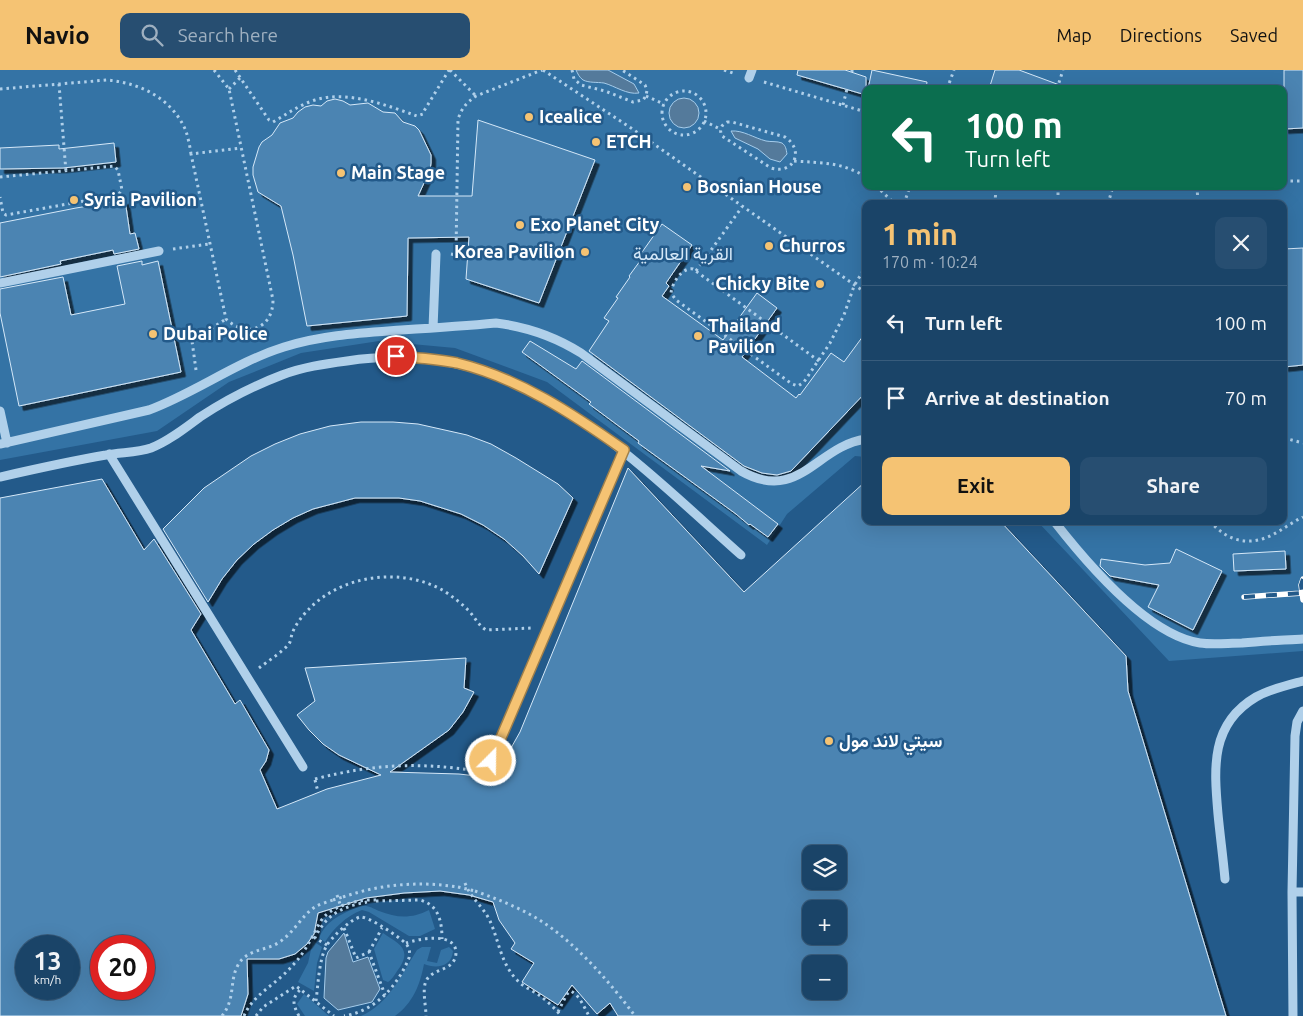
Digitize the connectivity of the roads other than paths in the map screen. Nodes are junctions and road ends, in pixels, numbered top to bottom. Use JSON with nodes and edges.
{"nodes":[{"id":1,"x":159,"y":251,"type":"road end"},
{"id":2,"x":436,"y":254,"type":"road end"},
{"id":3,"x":0,"y":283,"type":"edge"},
{"id":4,"x":433,"y":328,"type":"junction"},
{"id":5,"x":0,"y":411,"type":"edge"},
{"id":6,"x":862,"y":440,"type":"edge"},
{"id":7,"x":4,"y":444,"type":"edge"},
{"id":8,"x":624,"y":450,"type":"junction"},
{"id":9,"x":109,"y":454,"type":"junction"},
{"id":10,"x":0,"y":477,"type":"edge"},
{"id":11,"x":1057,"y":525,"type":"edge"},
{"id":12,"x":741,"y":555,"type":"dead end"},
{"id":13,"x":1303,"y":639,"type":"edge"},
{"id":14,"x":1303,"y":680,"type":"edge"},
{"id":15,"x":1303,"y":711,"type":"edge"},
{"id":16,"x":491,"y":761,"type":"dead end"},
{"id":17,"x":303,"y":767,"type":"dead end"},
{"id":18,"x":1225,"y":879,"type":"dead end"},
{"id":19,"x":1292,"y":892,"type":"junction"},
{"id":20,"x":1303,"y":892,"type":"edge"},
{"id":21,"x":1293,"y":1016,"type":"edge"}],
"edges":[{"from":1,"to":3,"type":"lane"},
{"from":2,"to":4,"type":"lane"},
{"from":4,"to":6,"type":"lane"},
{"from":4,"to":7,"type":"lane"},
{"from":5,"to":7,"type":"lane"},
{"from":8,"to":9,"type":"lane"},
{"from":8,"to":12,"type":"lane"},
{"from":8,"to":16,"type":"lane"},
{"from":9,"to":10,"type":"lane"},
{"from":9,"to":17,"type":"lane"},
{"from":11,"to":13,"type":"lane"},
{"from":14,"to":18,"type":"lane"},
{"from":15,"to":19,"type":"lane"},
{"from":19,"to":20,"type":"lane"},
{"from":19,"to":21,"type":"lane"}]}
